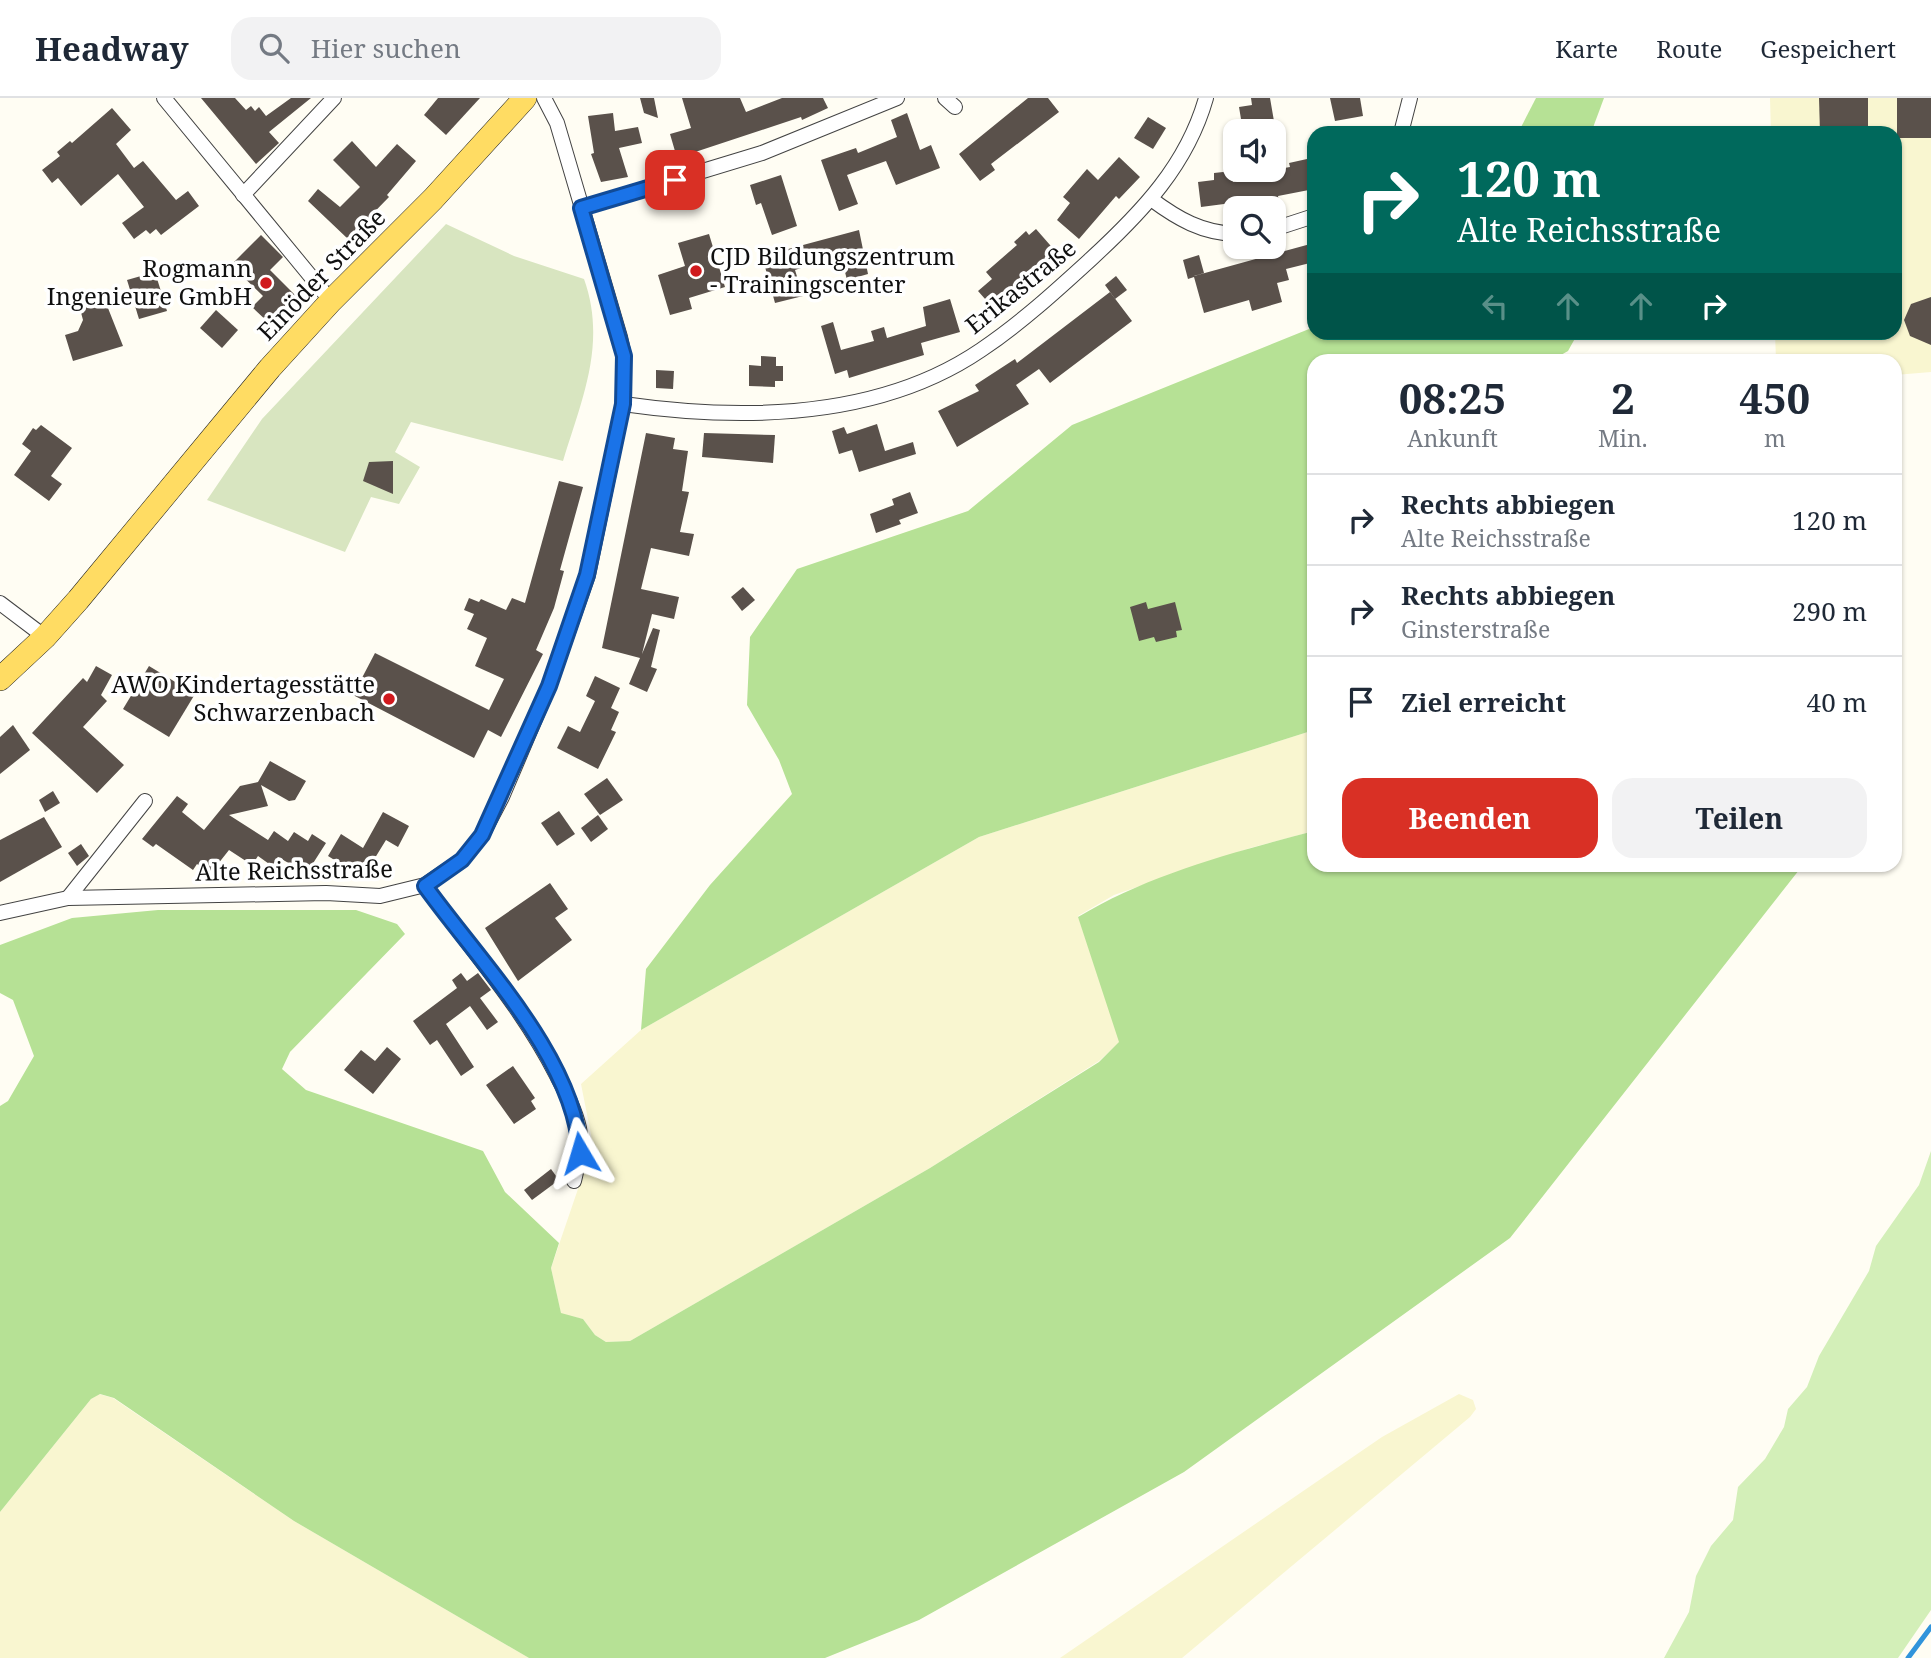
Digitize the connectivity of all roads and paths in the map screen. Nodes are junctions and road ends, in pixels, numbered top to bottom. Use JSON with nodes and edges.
{"nodes":[{"id":1,"x":164,"y":98,"type":"edge"},
{"id":2,"x":334,"y":98,"type":"edge"},
{"id":3,"x":525,"y":98,"type":"edge"},
{"id":4,"x":544,"y":98,"type":"edge"},
{"id":5,"x":897,"y":98,"type":"edge"},
{"id":6,"x":1206,"y":98,"type":"edge"},
{"id":7,"x":1410,"y":98,"type":"edge"},
{"id":8,"x":1403,"y":126,"type":"edge"},
{"id":9,"x":243,"y":195,"type":"junction"},
{"id":10,"x":1151,"y":200,"type":"junction"},
{"id":11,"x":581,"y":208,"type":"junction"},
{"id":12,"x":1307,"y":218,"type":"edge"},
{"id":13,"x":1286,"y":225,"type":"edge"},
{"id":14,"x":1223,"y":233,"type":"edge"},
{"id":15,"x":331,"y":301,"type":"junction"},
{"id":16,"x":623,"y":404,"type":"junction"},
{"id":17,"x":0,"y":603,"type":"edge"},
{"id":18,"x":46,"y":637,"type":"junction"},
{"id":19,"x":0,"y":678,"type":"edge"},
{"id":20,"x":145,"y":801,"type":"dead end"},
{"id":21,"x":425,"y":886,"type":"junction"},
{"id":22,"x":68,"y":898,"type":"junction"},
{"id":23,"x":0,"y":913,"type":"edge"},
{"id":24,"x":575,"y":1181,"type":"dead end"}],
"edges":[{"from":1,"to":9,"type":"street"},
{"from":2,"to":9,"type":"street"},
{"from":3,"to":15,"type":"main road","name":"Einöder Straße"},
{"from":4,"to":11,"type":"street","name":"Alte Reichsstraße"},
{"from":5,"to":11,"type":"street"},
{"from":6,"to":10,"type":"street","name":"Erikastraße"},
{"from":7,"to":8,"type":"street"},
{"from":9,"to":15,"type":"street"},
{"from":10,"to":14,"type":"street"},
{"from":10,"to":16,"type":"street","name":"Erikastraße"},
{"from":11,"to":16,"type":"street","name":"Alte Reichsstraße"},
{"from":12,"to":13,"type":"street"},
{"from":15,"to":18,"type":"main road","name":"Einöder Straße"},
{"from":16,"to":21,"type":"street","name":"Alte Reichsstraße"},
{"from":17,"to":18,"type":"street"},
{"from":18,"to":19,"type":"main road","name":"Einöder Straße"},
{"from":20,"to":22,"type":"street"},
{"from":21,"to":22,"type":"street","name":"Alte Reichsstraße"},
{"from":21,"to":24,"type":"street"},
{"from":22,"to":23,"type":"street","name":"Alte Reichsstraße"}]}
